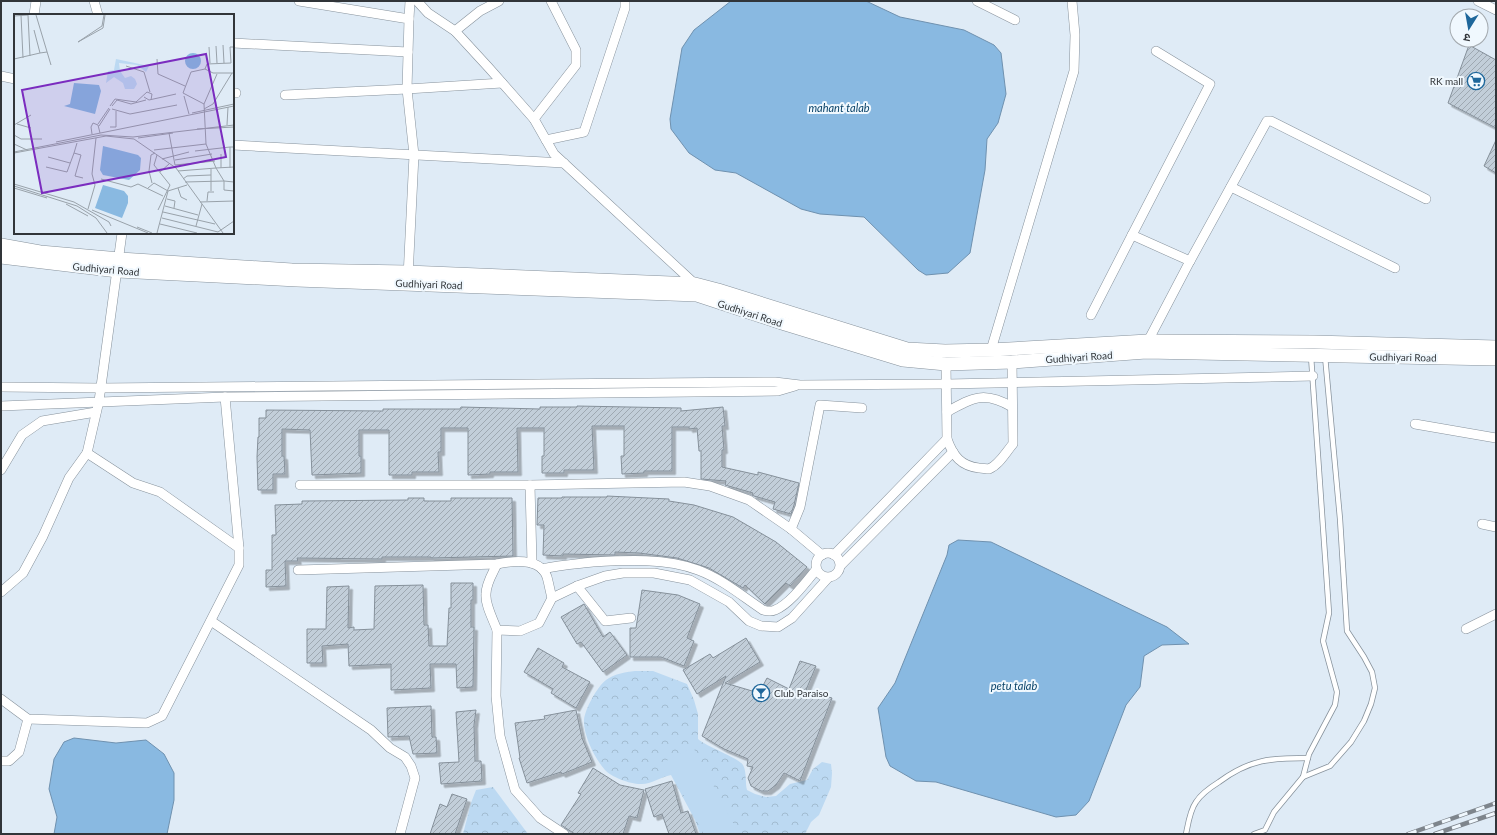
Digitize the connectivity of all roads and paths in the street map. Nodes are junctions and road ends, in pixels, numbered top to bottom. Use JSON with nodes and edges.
{"nodes":[{"id":1,"x":36,"y":1,"type":"edge"},
{"id":2,"x":94,"y":1,"type":"edge"},
{"id":3,"x":299,"y":1,"type":"edge"},
{"id":4,"x":410,"y":1,"type":"edge"},
{"id":5,"x":417,"y":1,"type":"edge"},
{"id":6,"x":498,"y":1,"type":"edge"},
{"id":7,"x":551,"y":1,"type":"edge"},
{"id":8,"x":625,"y":1,"type":"edge"},
{"id":9,"x":977,"y":1,"type":"edge"},
{"id":10,"x":1072,"y":1,"type":"edge"},
{"id":11,"x":1478,"y":1,"type":"edge"},
{"id":12,"x":1496,"y":10,"type":"edge"},
{"id":13,"x":34,"y":14,"type":"edge"},
{"id":14,"x":98,"y":14,"type":"edge"},
{"id":15,"x":409,"y":19,"type":"junction"},
{"id":16,"x":1015,"y":20,"type":"dead end"},
{"id":17,"x":455,"y":31,"type":"junction"},
{"id":18,"x":234,"y":42,"type":"edge"},
{"id":19,"x":1156,"y":51,"type":"dead end"},
{"id":20,"x":408,"y":52,"type":"junction"},
{"id":21,"x":1,"y":76,"type":"edge"},
{"id":22,"x":14,"y":79,"type":"edge"},
{"id":23,"x":502,"y":83,"type":"junction"},
{"id":24,"x":407,"y":89,"type":"junction"},
{"id":25,"x":285,"y":95,"type":"dead end"},
{"id":26,"x":534,"y":119,"type":"junction"},
{"id":27,"x":546,"y":140,"type":"junction"},
{"id":28,"x":234,"y":145,"type":"edge"},
{"id":29,"x":414,"y":155,"type":"junction"},
{"id":30,"x":564,"y":163,"type":"junction"},
{"id":31,"x":1230,"y":187,"type":"junction"},
{"id":32,"x":1426,"y":199,"type":"dead end"},
{"id":33,"x":122,"y":234,"type":"edge"},
{"id":34,"x":1132,"y":235,"type":"junction"},
{"id":35,"x":1,"y":245,"type":"edge"},
{"id":36,"x":1,"y":257,"type":"edge"},
{"id":37,"x":1190,"y":261,"type":"junction"},
{"id":38,"x":119,"y":265,"type":"junction"},
{"id":39,"x":1394,"y":268,"type":"dead end"},
{"id":40,"x":408,"y":278,"type":"junction"},
{"id":41,"x":696,"y":289,"type":"junction"},
{"id":42,"x":1091,"y":314,"type":"dead end"},
{"id":43,"x":1148,"y":341,"type":"junction"},
{"id":44,"x":1496,"y":347,"type":"edge"},
{"id":45,"x":991,"y":350,"type":"junction"},
{"id":46,"x":1311,"y":356,"type":"junction"},
{"id":47,"x":1325,"y":356,"type":"junction"},
{"id":48,"x":1496,"y":359,"type":"edge"},
{"id":49,"x":1012,"y":362,"type":"junction"},
{"id":50,"x":946,"y":364,"type":"junction"},
{"id":51,"x":1313,"y":376,"type":"junction"},
{"id":52,"x":1012,"y":383,"type":"junction"},
{"id":53,"x":946,"y":384,"type":"junction"},
{"id":54,"x":800,"y":385,"type":"junction"},
{"id":55,"x":1,"y":387,"type":"edge"},
{"id":56,"x":100,"y":388,"type":"junction"},
{"id":57,"x":225,"y":397,"type":"junction"},
{"id":58,"x":99,"y":401,"type":"junction"},
{"id":59,"x":1,"y":406,"type":"edge"},
{"id":60,"x":862,"y":408,"type":"dead end"},
{"id":61,"x":1012,"y":408,"type":"junction"},
{"id":62,"x":96,"y":412,"type":"junction"},
{"id":63,"x":947,"y":412,"type":"junction"},
{"id":64,"x":1415,"y":424,"type":"dead end"},
{"id":65,"x":1496,"y":438,"type":"edge"},
{"id":66,"x":947,"y":439,"type":"junction"},
{"id":67,"x":953,"y":452,"type":"junction"},
{"id":68,"x":87,"y":453,"type":"junction"},
{"id":69,"x":1,"y":470,"type":"edge"},
{"id":70,"x":300,"y":485,"type":"dead end"},
{"id":71,"x":530,"y":485,"type":"junction"},
{"id":72,"x":1482,"y":524,"type":"dead end"},
{"id":73,"x":1496,"y":527,"type":"edge"},
{"id":74,"x":791,"y":529,"type":"junction"},
{"id":75,"x":239,"y":548,"type":"junction"},
{"id":76,"x":822,"y":555,"type":"junction"},
{"id":77,"x":834,"y":556,"type":"junction"},
{"id":78,"x":654,"y":561,"type":"junction"},
{"id":79,"x":532,"y":563,"type":"junction"},
{"id":80,"x":496,"y":564,"type":"junction"},
{"id":81,"x":841,"y":565,"type":"junction"},
{"id":82,"x":542,"y":569,"type":"junction"},
{"id":83,"x":298,"y":570,"type":"dead end"},
{"id":84,"x":816,"y":570,"type":"junction"},
{"id":85,"x":654,"y":572,"type":"junction"},
{"id":86,"x":828,"y":578,"type":"junction"},
{"id":87,"x":577,"y":586,"type":"junction"},
{"id":88,"x":1,"y":592,"type":"edge"},
{"id":89,"x":552,"y":598,"type":"junction"},
{"id":90,"x":1496,"y":614,"type":"edge"},
{"id":91,"x":631,"y":618,"type":"dead end"},
{"id":92,"x":211,"y":621,"type":"junction"},
{"id":93,"x":1466,"y":629,"type":"dead end"},
{"id":94,"x":498,"y":630,"type":"junction"},
{"id":95,"x":1,"y":700,"type":"edge"},
{"id":96,"x":28,"y":719,"type":"junction"},
{"id":97,"x":1308,"y":758,"type":"junction"},
{"id":98,"x":1,"y":761,"type":"edge"},
{"id":99,"x":1303,"y":777,"type":"junction"},
{"id":100,"x":400,"y":834,"type":"edge"},
{"id":101,"x":564,"y":834,"type":"edge"},
{"id":102,"x":1186,"y":834,"type":"edge"},
{"id":103,"x":1254,"y":834,"type":"edge"}],
"edges":[{"from":1,"to":13,"type":"street"},
{"from":2,"to":14,"type":"street"},
{"from":3,"to":15,"type":"street"},
{"from":4,"to":15,"type":"street"},
{"from":5,"to":17,"type":"street"},
{"from":6,"to":17,"type":"street"},
{"from":7,"to":26,"type":"street"},
{"from":8,"to":27,"type":"street"},
{"from":9,"to":16,"type":"street"},
{"from":10,"to":45,"type":"street"},
{"from":11,"to":12,"type":"street"},
{"from":15,"to":20,"type":"street"},
{"from":17,"to":23,"type":"street"},
{"from":18,"to":20,"type":"street"},
{"from":19,"to":34,"type":"street"},
{"from":20,"to":24,"type":"street"},
{"from":21,"to":22,"type":"street"},
{"from":23,"to":24,"type":"street"},
{"from":23,"to":26,"type":"street"},
{"from":24,"to":25,"type":"street"},
{"from":24,"to":29,"type":"street"},
{"from":26,"to":27,"type":"street"},
{"from":27,"to":30,"type":"street"},
{"from":28,"to":29,"type":"street"},
{"from":29,"to":30,"type":"street"},
{"from":29,"to":40,"type":"street"},
{"from":30,"to":41,"type":"street"},
{"from":31,"to":32,"type":"street"},
{"from":31,"to":37,"type":"street"},
{"from":31,"to":39,"type":"street"},
{"from":33,"to":38,"type":"street"},
{"from":34,"to":37,"type":"street"},
{"from":34,"to":42,"type":"street"},
{"from":35,"to":38,"type":"street","name":"Gudhiyari Road"},
{"from":36,"to":38,"type":"street","name":"Gudhiyari Road"},
{"from":37,"to":43,"type":"street"},
{"from":38,"to":40,"type":"street","name":"Gudhiyari Road"},
{"from":38,"to":56,"type":"street"},
{"from":40,"to":41,"type":"street","name":"Gudhiyari Road"},
{"from":41,"to":45,"type":"street","name":"Gudhiyari Road"},
{"from":41,"to":50,"type":"street","name":"Gudhiyari Road"},
{"from":43,"to":44,"type":"street","name":"Gudhiyari Road"},
{"from":43,"to":45,"type":"street","name":"Gudhiyari Road"},
{"from":46,"to":47,"type":"street","name":"Gudhiyari Road"},
{"from":46,"to":49,"type":"street","name":"Gudhiyari Road"},
{"from":46,"to":51,"type":"lane"},
{"from":47,"to":48,"type":"street","name":"Gudhiyari Road"},
{"from":47,"to":99,"type":"lane"},
{"from":49,"to":50,"type":"street","name":"Gudhiyari Road"},
{"from":49,"to":52,"type":"street"},
{"from":50,"to":53,"type":"street"},
{"from":51,"to":52,"type":"street"},
{"from":51,"to":97,"type":"lane"},
{"from":52,"to":53,"type":"street"},
{"from":52,"to":61,"type":"street"},
{"from":53,"to":54,"type":"street"},
{"from":53,"to":63,"type":"street"},
{"from":54,"to":56,"type":"street"},
{"from":54,"to":57,"type":"street"},
{"from":55,"to":56,"type":"street"},
{"from":56,"to":58,"type":"street"},
{"from":57,"to":58,"type":"street"},
{"from":57,"to":75,"type":"street"},
{"from":58,"to":59,"type":"street"},
{"from":58,"to":62,"type":"street"},
{"from":60,"to":74,"type":"street"},
{"from":61,"to":63,"type":"street"},
{"from":61,"to":67,"type":"street"},
{"from":62,"to":68,"type":"street"},
{"from":62,"to":69,"type":"street"},
{"from":63,"to":66,"type":"street"},
{"from":64,"to":65,"type":"street"},
{"from":66,"to":67,"type":"street"},
{"from":66,"to":77,"type":"street"},
{"from":67,"to":81,"type":"street"},
{"from":68,"to":75,"type":"street"},
{"from":68,"to":88,"type":"street"},
{"from":70,"to":71,"type":"street"},
{"from":71,"to":74,"type":"street"},
{"from":71,"to":79,"type":"street"},
{"from":72,"to":73,"type":"street"},
{"from":74,"to":76,"type":"street"},
{"from":75,"to":92,"type":"street"},
{"from":76,"to":77,"type":"street"},
{"from":76,"to":84,"type":"street"},
{"from":77,"to":81,"type":"street"},
{"from":78,"to":82,"type":"street"},
{"from":78,"to":84,"type":"street"},
{"from":78,"to":85,"type":"street"},
{"from":79,"to":80,"type":"street"},
{"from":79,"to":82,"type":"street"},
{"from":80,"to":83,"type":"street"},
{"from":80,"to":94,"type":"street"},
{"from":81,"to":86,"type":"street"},
{"from":82,"to":89,"type":"street"},
{"from":84,"to":86,"type":"street"},
{"from":85,"to":86,"type":"street"},
{"from":85,"to":87,"type":"street"},
{"from":87,"to":89,"type":"street"},
{"from":87,"to":91,"type":"street"},
{"from":89,"to":94,"type":"street"},
{"from":90,"to":93,"type":"street"},
{"from":92,"to":96,"type":"street"},
{"from":92,"to":100,"type":"street"},
{"from":94,"to":101,"type":"street"},
{"from":95,"to":96,"type":"street"},
{"from":96,"to":98,"type":"street"},
{"from":97,"to":99,"type":"lane"},
{"from":97,"to":102,"type":"lane"},
{"from":99,"to":103,"type":"lane"}]}
